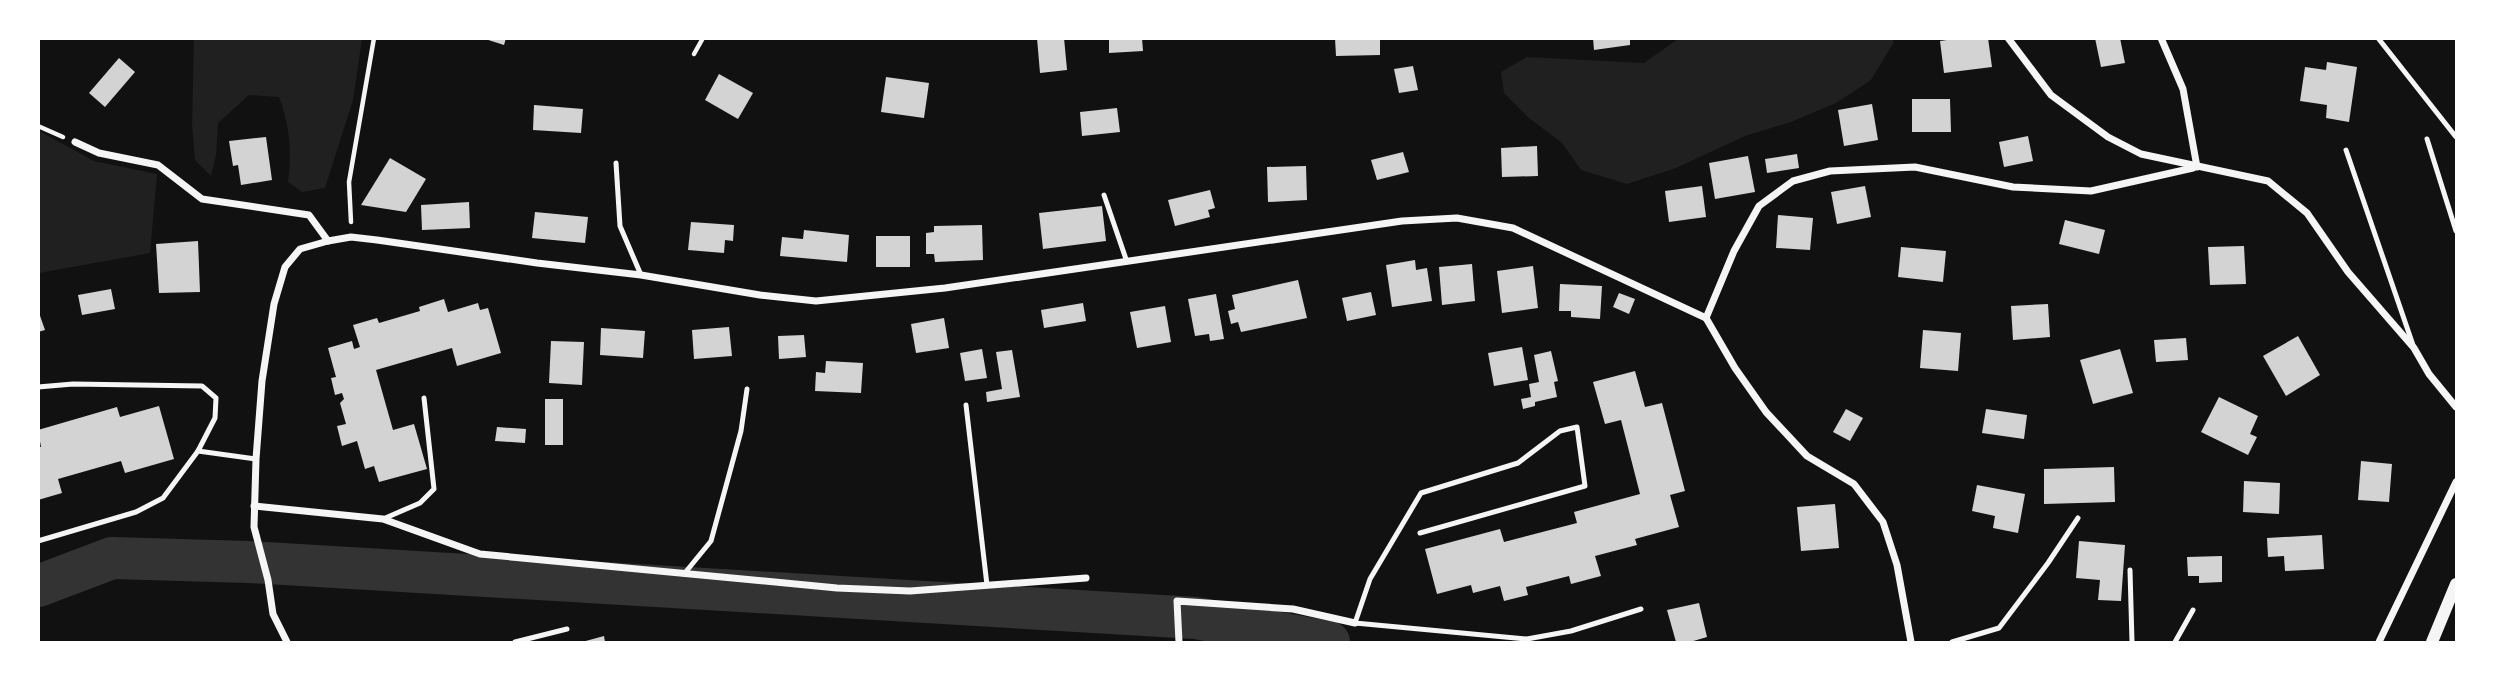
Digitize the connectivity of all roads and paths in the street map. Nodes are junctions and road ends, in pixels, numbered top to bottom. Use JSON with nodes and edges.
{"nodes":[{"id":1,"x":374,"y":38,"type":"edge"},
{"id":2,"x":703,"y":38,"type":"edge"},
{"id":3,"x":2008,"y":38,"type":"edge"},
{"id":4,"x":2161,"y":38,"type":"edge"},
{"id":5,"x":2378,"y":38,"type":"edge"},
{"id":6,"x":694,"y":54,"type":"dead end"},
{"id":7,"x":38,"y":126,"type":"edge"},
{"id":8,"x":2456,"y":137,"type":"edge"},
{"id":9,"x":2427,"y":139,"type":"dead end"},
{"id":10,"x":75,"y":142,"type":"joint"},
{"id":11,"x":2346,"y":150,"type":"dead end"},
{"id":12,"x":616,"y":163,"type":"dead end"},
{"id":13,"x":2197,"y":167,"type":"junction"},
{"id":14,"x":1104,"y":195,"type":"dead end"},
{"id":15,"x":2456,"y":231,"type":"edge"},
{"id":16,"x":351,"y":237,"type":"junction"},
{"id":17,"x":328,"y":240,"type":"junction"},
{"id":18,"x":1128,"y":262,"type":"junction"},
{"id":19,"x":641,"y":275,"type":"junction"},
{"id":20,"x":1706,"y":318,"type":"junction"},
{"id":21,"x":2414,"y":348,"type":"junction"},
{"id":22,"x":38,"y":387,"type":"edge"},
{"id":23,"x":747,"y":389,"type":"dead end"},
{"id":24,"x":424,"y":398,"type":"dead end"},
{"id":25,"x":965,"y":405,"type":"dead end"},
{"id":26,"x":2456,"y":407,"type":"edge"},
{"id":27,"x":198,"y":451,"type":"junction"},
{"id":28,"x":256,"y":459,"type":"junction"},
{"id":29,"x":2456,"y":482,"type":"edge"},
{"id":30,"x":254,"y":506,"type":"junction"},
{"id":31,"x":2078,"y":518,"type":"dead end"},
{"id":32,"x":383,"y":519,"type":"junction"},
{"id":33,"x":1420,"y":533,"type":"dead end"},
{"id":34,"x":38,"y":541,"type":"edge"},
{"id":35,"x":2130,"y":570,"type":"dead end"},
{"id":36,"x":684,"y":574,"type":"junction"},
{"id":37,"x":1086,"y":578,"type":"dead end"},
{"id":38,"x":2456,"y":584,"type":"edge"},
{"id":39,"x":987,"y":585,"type":"junction"},
{"id":40,"x":1641,"y":609,"type":"dead end"},
{"id":41,"x":2193,"y":610,"type":"dead end"},
{"id":42,"x":1355,"y":623,"type":"junction"},
{"id":43,"x":567,"y":629,"type":"dead end"},
{"id":44,"x":287,"y":642,"type":"edge"},
{"id":45,"x":515,"y":642,"type":"edge"},
{"id":46,"x":1179,"y":642,"type":"edge"},
{"id":47,"x":1911,"y":642,"type":"edge"},
{"id":48,"x":1952,"y":642,"type":"edge"},
{"id":49,"x":2132,"y":642,"type":"edge"},
{"id":50,"x":2175,"y":642,"type":"edge"},
{"id":51,"x":2379,"y":642,"type":"edge"},
{"id":52,"x":2431,"y":642,"type":"edge"}],
"edges":[{"from":1,"to":16,"type":"path"},
{"from":2,"to":6,"type":"path"},
{"from":3,"to":13,"type":"street"},
{"from":4,"to":13,"type":"street"},
{"from":5,"to":8,"type":"lane"},
{"from":7,"to":10,"type":"path"},
{"from":9,"to":15,"type":"lane"},
{"from":10,"to":17,"type":"street"},
{"from":11,"to":21,"type":"lane"},
{"from":12,"to":19,"type":"lane"},
{"from":13,"to":20,"type":"street"},
{"from":13,"to":21,"type":"street"},
{"from":14,"to":18,"type":"lane"},
{"from":16,"to":17,"type":"street"},
{"from":16,"to":19,"type":"street"},
{"from":17,"to":28,"type":"street"},
{"from":18,"to":19,"type":"street"},
{"from":18,"to":20,"type":"street"},
{"from":20,"to":47,"type":"street"},
{"from":21,"to":26,"type":"street"},
{"from":22,"to":27,"type":"lane"},
{"from":23,"to":36,"type":"lane"},
{"from":24,"to":32,"type":"lane"},
{"from":25,"to":39,"type":"lane"},
{"from":27,"to":28,"type":"lane"},
{"from":27,"to":34,"type":"lane"},
{"from":28,"to":30,"type":"street"},
{"from":29,"to":51,"type":"street"},
{"from":30,"to":32,"type":"street"},
{"from":30,"to":44,"type":"street"},
{"from":31,"to":48,"type":"lane"},
{"from":32,"to":36,"type":"street"},
{"from":33,"to":42,"type":"lane"},
{"from":35,"to":49,"type":"lane"},
{"from":36,"to":39,"type":"street"},
{"from":37,"to":39,"type":"street"},
{"from":38,"to":52,"type":"street"},
{"from":40,"to":42,"type":"lane"},
{"from":41,"to":50,"type":"lane"},
{"from":42,"to":46,"type":"street"},
{"from":43,"to":45,"type":"lane"}]}
